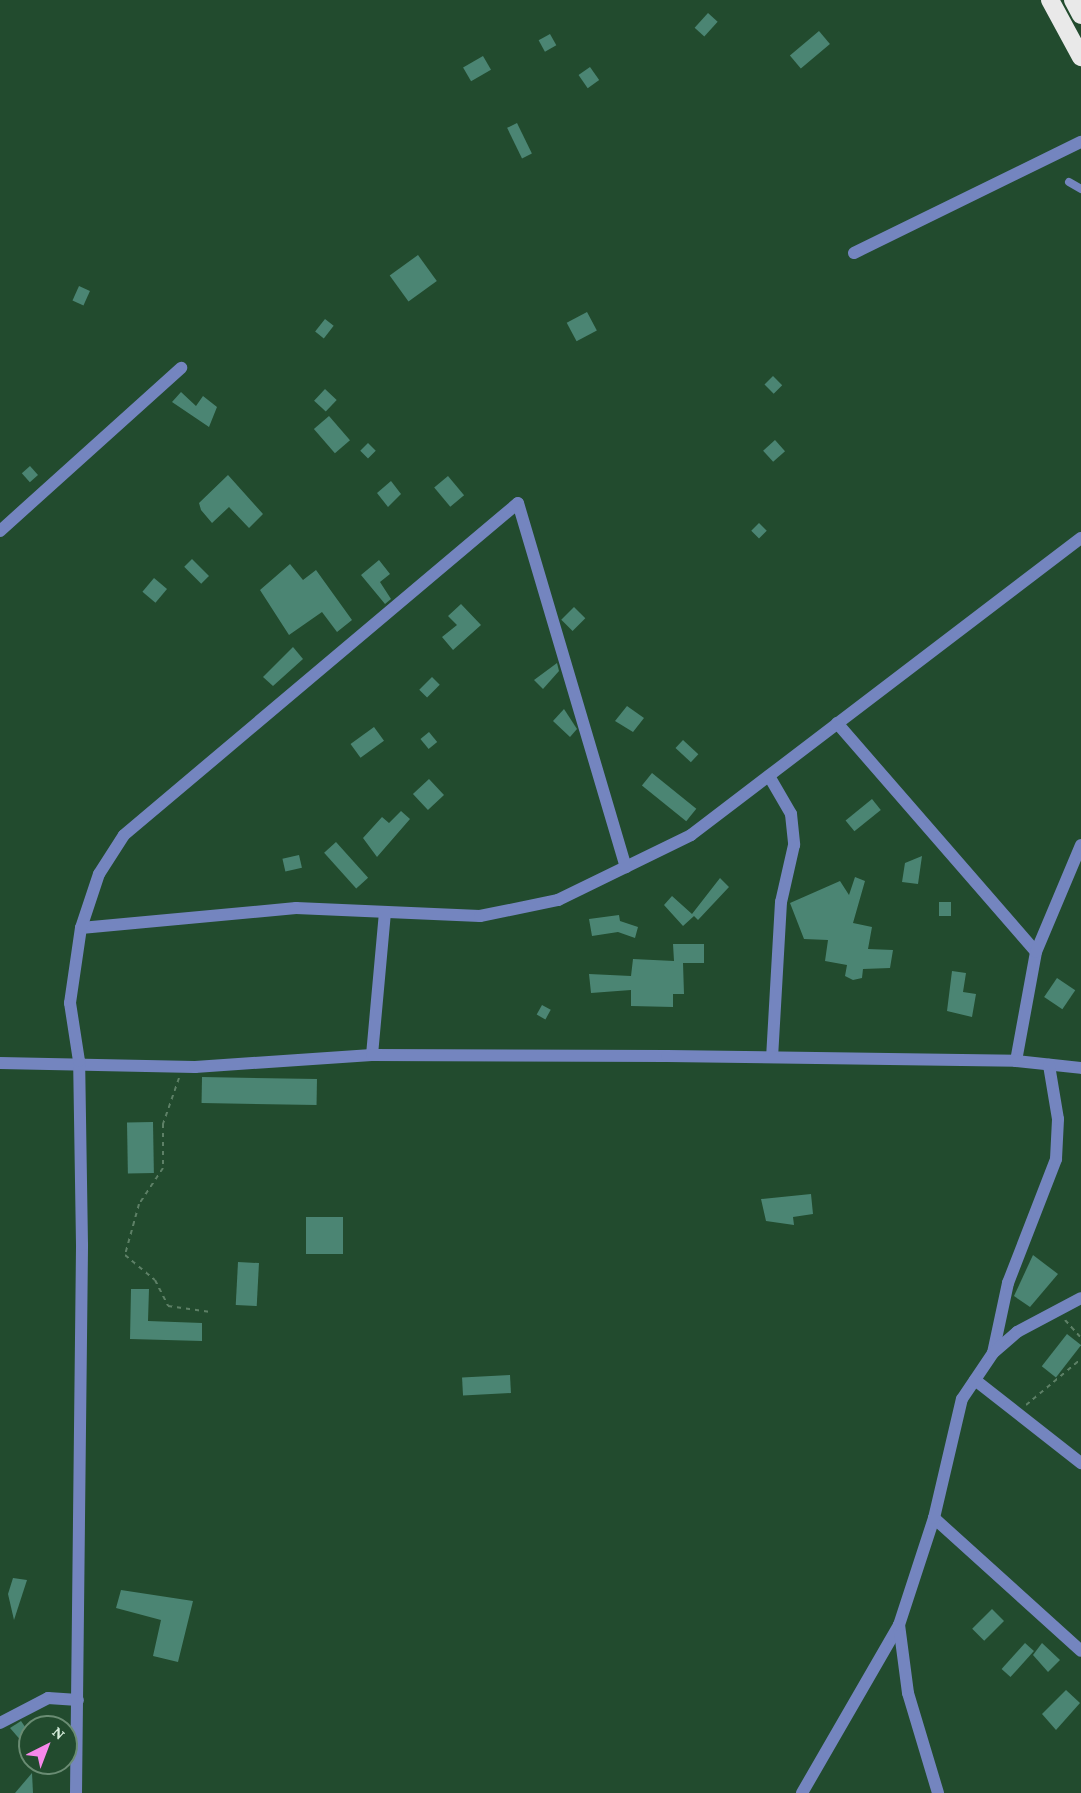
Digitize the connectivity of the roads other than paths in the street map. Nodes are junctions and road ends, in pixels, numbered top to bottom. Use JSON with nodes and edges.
{"nodes":[{"id":1,"x":1050,"y":0,"type":"edge"},
{"id":2,"x":1073,"y":0,"type":"edge"},
{"id":3,"x":1081,"y":15,"type":"edge"},
{"id":4,"x":1081,"y":57,"type":"edge"},
{"id":5,"x":1081,"y":142,"type":"edge"},
{"id":6,"x":1069,"y":182,"type":"dead end"},
{"id":7,"x":1081,"y":189,"type":"edge"},
{"id":8,"x":854,"y":253,"type":"dead end"},
{"id":9,"x":181,"y":368,"type":"dead end"},
{"id":10,"x":0,"y":531,"type":"edge"},
{"id":11,"x":1081,"y":538,"type":"edge"},
{"id":12,"x":837,"y":723,"type":"junction"},
{"id":13,"x":769,"y":776,"type":"junction"},
{"id":14,"x":1081,"y":845,"type":"edge"},
{"id":15,"x":626,"y":867,"type":"junction"},
{"id":16,"x":385,"y":914,"type":"junction"},
{"id":17,"x":81,"y":928,"type":"junction"},
{"id":18,"x":1036,"y":952,"type":"junction"},
{"id":19,"x":372,"y":1055,"type":"junction"},
{"id":20,"x":772,"y":1057,"type":"junction"},
{"id":21,"x":79,"y":1061,"type":"junction"},
{"id":22,"x":1016,"y":1061,"type":"junction"},
{"id":23,"x":0,"y":1063,"type":"edge"},
{"id":24,"x":1049,"y":1065,"type":"junction"},
{"id":25,"x":1081,"y":1068,"type":"edge"},
{"id":26,"x":1081,"y":1298,"type":"edge"},
{"id":27,"x":993,"y":1353,"type":"junction"},
{"id":28,"x":975,"y":1380,"type":"junction"},
{"id":29,"x":1081,"y":1463,"type":"edge"},
{"id":30,"x":934,"y":1518,"type":"junction"},
{"id":31,"x":899,"y":1625,"type":"junction"},
{"id":32,"x":1081,"y":1651,"type":"edge"},
{"id":33,"x":78,"y":1700,"type":"junction"},
{"id":34,"x":0,"y":1723,"type":"edge"},
{"id":35,"x":76,"y":1793,"type":"edge"},
{"id":36,"x":802,"y":1793,"type":"edge"},
{"id":37,"x":938,"y":1793,"type":"edge"}],
"edges":[{"from":1,"to":4,"type":"highway"},
{"from":2,"to":3,"type":"highway"},
{"from":5,"to":8,"type":"street"},
{"from":6,"to":7,"type":"lane"},
{"from":9,"to":10,"type":"street"},
{"from":11,"to":12,"type":"street"},
{"from":12,"to":13,"type":"street"},
{"from":12,"to":18,"type":"street"},
{"from":13,"to":15,"type":"street"},
{"from":13,"to":20,"type":"street"},
{"from":14,"to":18,"type":"street"},
{"from":15,"to":16,"type":"street"},
{"from":15,"to":17,"type":"street"},
{"from":16,"to":17,"type":"street"},
{"from":16,"to":19,"type":"street"},
{"from":17,"to":21,"type":"street"},
{"from":18,"to":22,"type":"street"},
{"from":19,"to":20,"type":"street"},
{"from":19,"to":21,"type":"street"},
{"from":20,"to":22,"type":"street"},
{"from":21,"to":23,"type":"street"},
{"from":21,"to":33,"type":"street"},
{"from":22,"to":24,"type":"street"},
{"from":24,"to":25,"type":"street"},
{"from":24,"to":27,"type":"street"},
{"from":26,"to":27,"type":"street"},
{"from":27,"to":28,"type":"street"},
{"from":28,"to":29,"type":"street"},
{"from":28,"to":30,"type":"street"},
{"from":30,"to":31,"type":"street"},
{"from":30,"to":32,"type":"street"},
{"from":31,"to":36,"type":"street"},
{"from":31,"to":37,"type":"street"},
{"from":33,"to":34,"type":"street"},
{"from":33,"to":35,"type":"street"}]}
